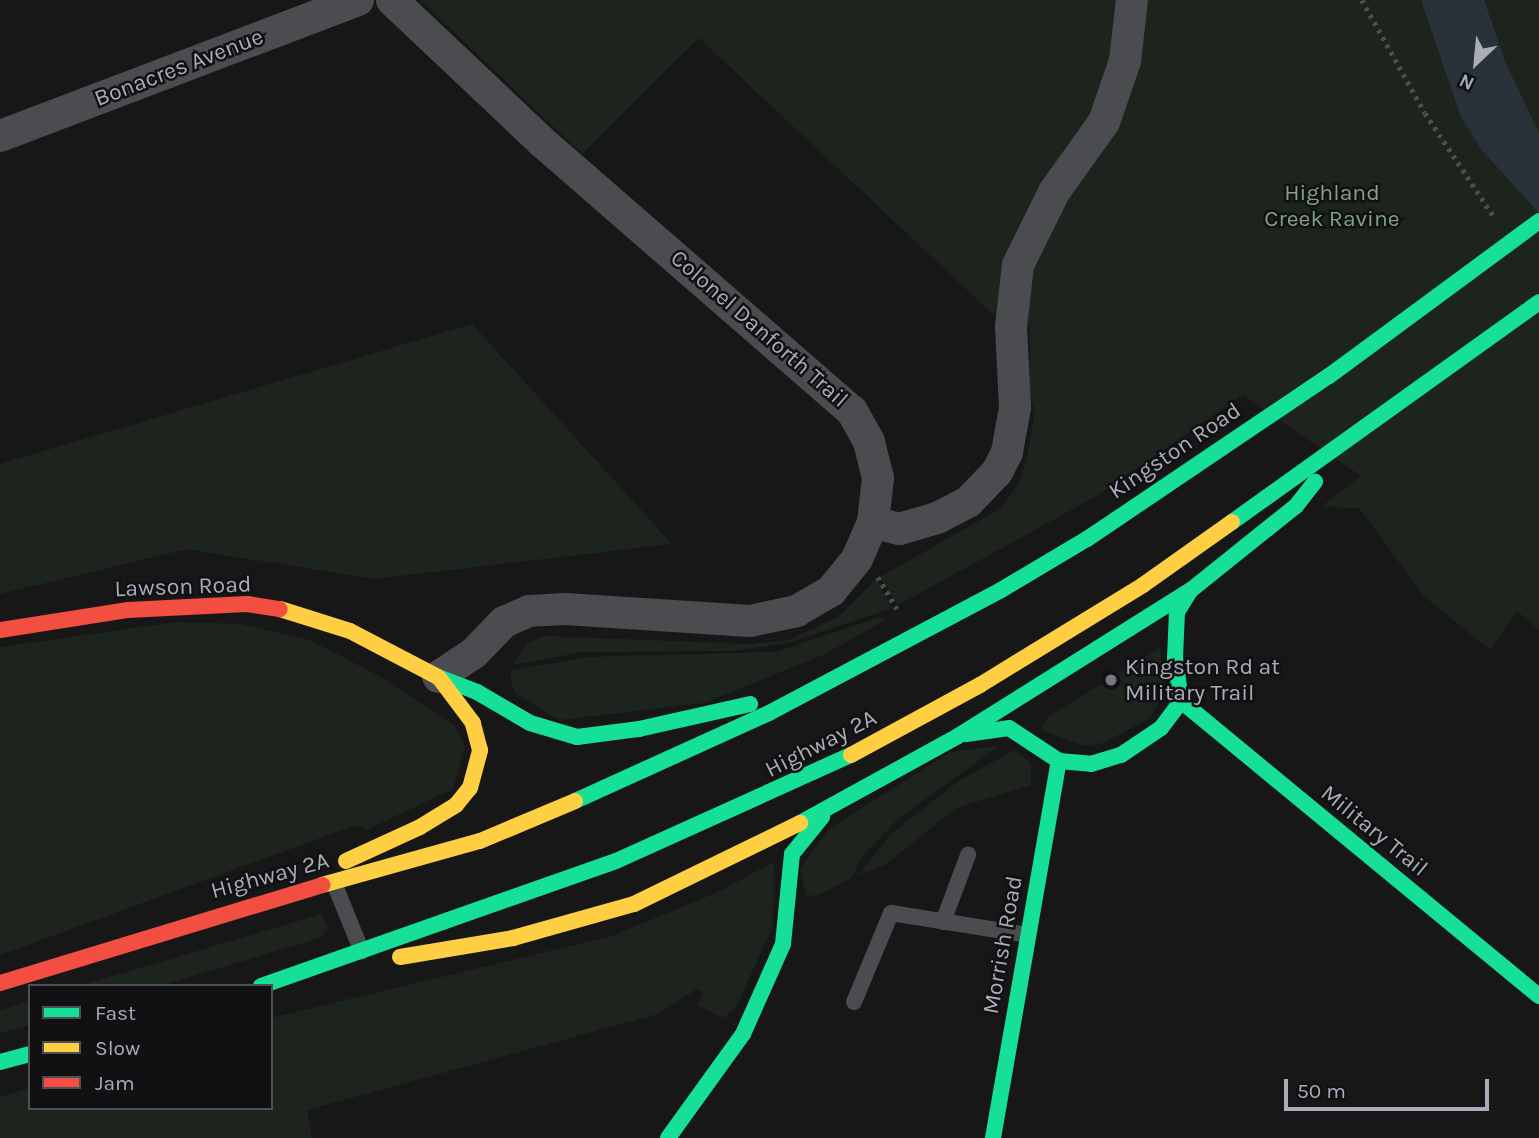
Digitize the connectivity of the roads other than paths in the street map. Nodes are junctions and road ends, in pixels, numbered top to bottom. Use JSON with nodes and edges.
{"nodes":[{"id":1,"x":358,"y":0,"type":"edge"},
{"id":2,"x":392,"y":0,"type":"edge"},
{"id":3,"x":1132,"y":0,"type":"edge"},
{"id":4,"x":0,"y":136,"type":"edge"},
{"id":5,"x":1539,"y":221,"type":"edge"},
{"id":6,"x":1539,"y":302,"type":"edge"},
{"id":7,"x":1350,"y":440,"type":"junction"},
{"id":8,"x":873,"y":522,"type":"junction"},
{"id":9,"x":1191,"y":590,"type":"junction"},
{"id":10,"x":0,"y":630,"type":"edge"},
{"id":11,"x":438,"y":677,"type":"junction"},
{"id":12,"x":816,"y":687,"type":"junction"},
{"id":13,"x":1181,"y":701,"type":"junction"},
{"id":14,"x":958,"y":736,"type":"junction"},
{"id":15,"x":1059,"y":761,"type":"junction"},
{"id":16,"x":838,"y":800,"type":"junction"},
{"id":17,"x":968,"y":855,"type":"dead end"},
{"id":18,"x":333,"y":882,"type":"junction"},
{"id":19,"x":258,"y":901,"type":"junction"},
{"id":20,"x":943,"y":922,"type":"junction"},
{"id":21,"x":1027,"y":935,"type":"junction"},
{"id":22,"x":362,"y":952,"type":"junction"},
{"id":23,"x":298,"y":975,"type":"junction"},
{"id":24,"x":0,"y":983,"type":"edge"},
{"id":25,"x":268,"y":984,"type":"edge"},
{"id":26,"x":1539,"y":996,"type":"edge"},
{"id":27,"x":855,"y":1002,"type":"dead end"},
{"id":28,"x":28,"y":1055,"type":"edge"},
{"id":29,"x":0,"y":1062,"type":"edge"},
{"id":30,"x":668,"y":1138,"type":"edge"},
{"id":31,"x":993,"y":1138,"type":"edge"}],
"edges":[{"from":1,"to":4,"type":"street","name":"Bonacres Avenue"},
{"from":2,"to":8,"type":"street","name":"Colonel Danforth Trail"},
{"from":3,"to":8,"type":"street"},
{"from":5,"to":12,"type":"main road","name":"Kingston Road","bridge":true},
{"from":6,"to":7,"type":"main road"},
{"from":7,"to":9,"type":"main road"},
{"from":7,"to":22,"type":"main road","name":"Highway 2A"},
{"from":8,"to":11,"type":"street","name":"Colonel Danforth Trail"},
{"from":9,"to":13,"type":"main road"},
{"from":9,"to":14,"type":"main road"},
{"from":10,"to":11,"type":"main road","name":"Lawson Road"},
{"from":11,"to":12,"type":"main road"},
{"from":11,"to":19,"type":"main road"},
{"from":12,"to":18,"type":"main road","name":"Highway 2A"},
{"from":13,"to":15,"type":"main road"},
{"from":13,"to":26,"type":"main road","name":"Military Trail"},
{"from":14,"to":15,"type":"main road"},
{"from":14,"to":16,"type":"main road"},
{"from":15,"to":21,"type":"main road","name":"Morrish Road"},
{"from":16,"to":23,"type":"main road"},
{"from":16,"to":30,"type":"main road"},
{"from":17,"to":20,"type":"lane"},
{"from":18,"to":19,"type":"main road","name":"Highway 2A"},
{"from":18,"to":22,"type":"lane"},
{"from":19,"to":24,"type":"main road","name":"Highway 2A"},
{"from":20,"to":21,"type":"lane"},
{"from":20,"to":27,"type":"lane"},
{"from":21,"to":31,"type":"main road","name":"Morrish Road"},
{"from":22,"to":23,"type":"main road","name":"Highway 2A"},
{"from":23,"to":25,"type":"main road","name":"Highway 2A"},
{"from":28,"to":29,"type":"main road"}]}
